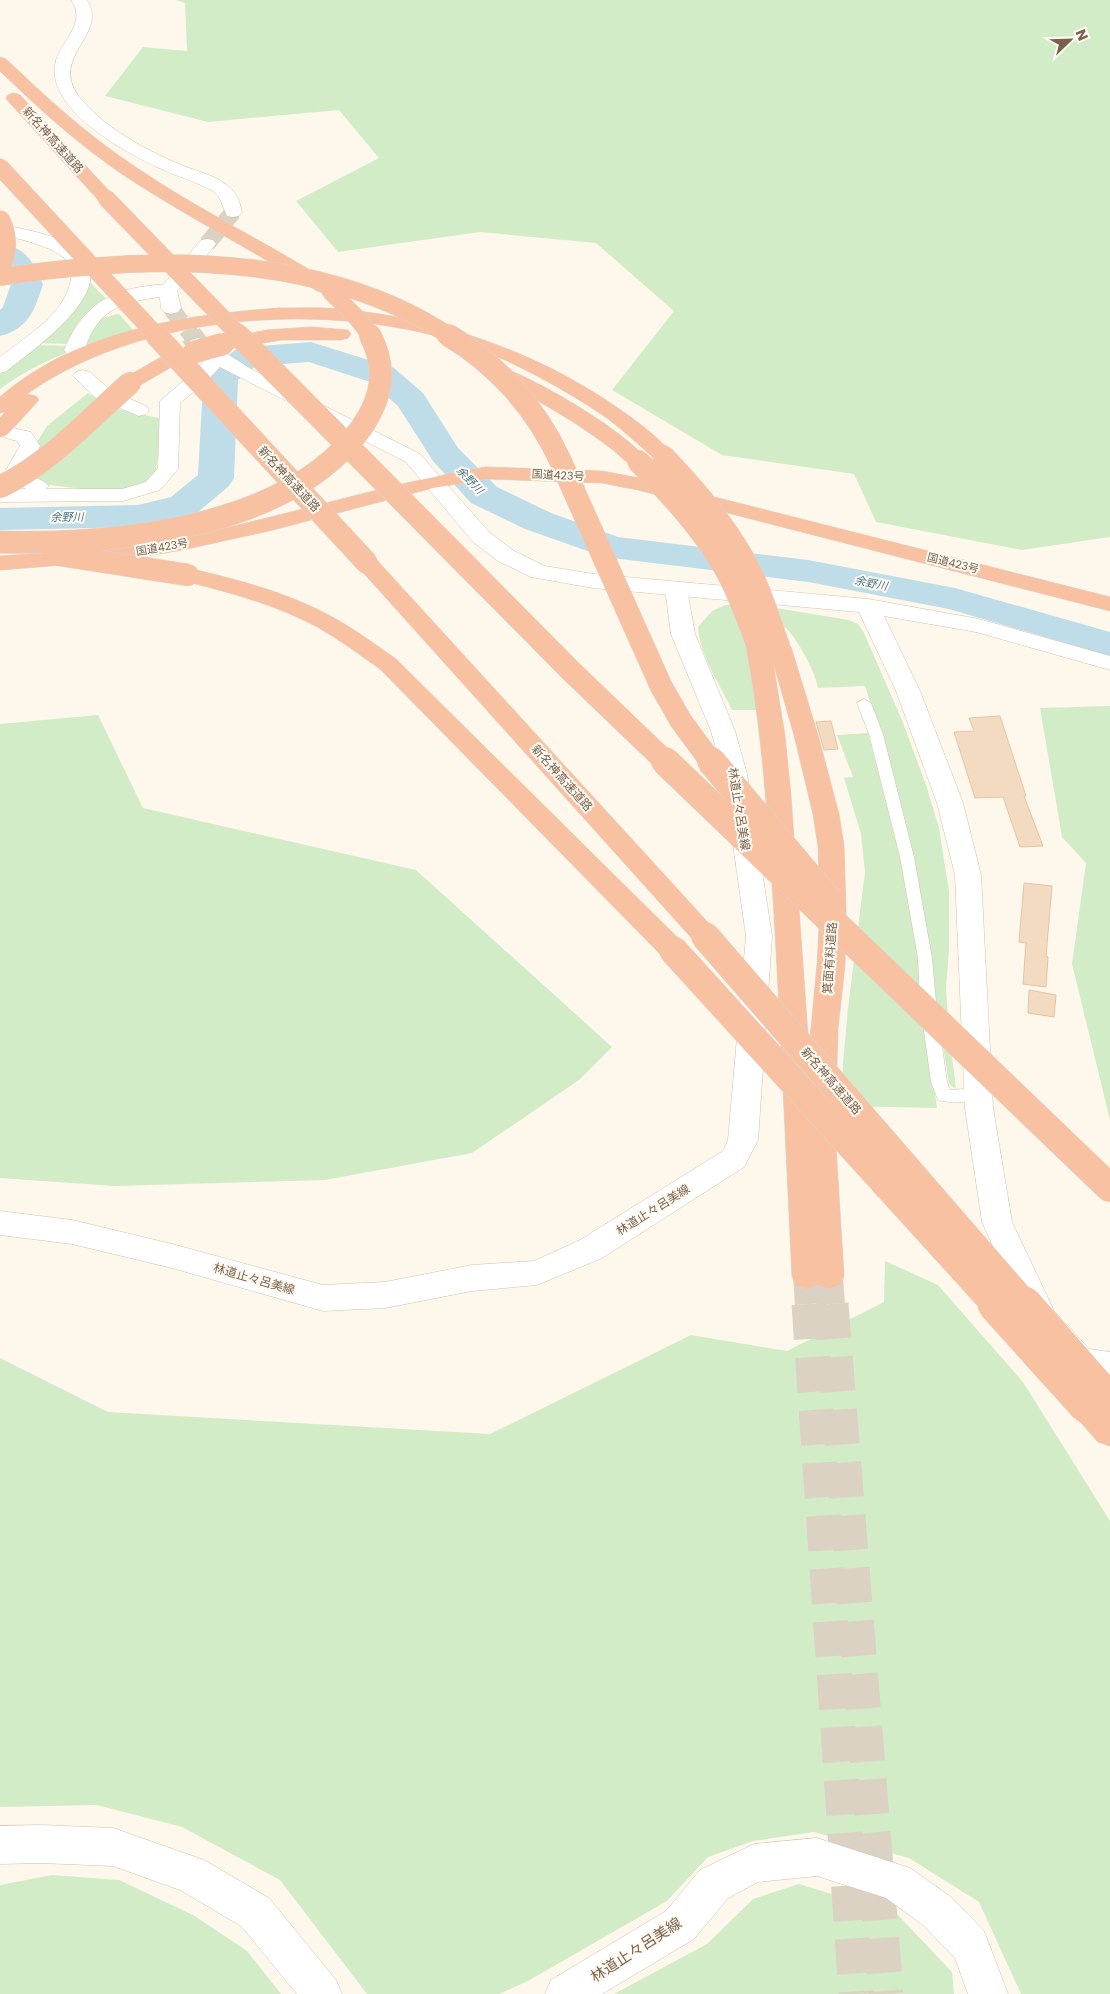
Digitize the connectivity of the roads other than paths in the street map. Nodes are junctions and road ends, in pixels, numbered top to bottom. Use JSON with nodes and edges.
{"nodes":[{"id":1,"x":79,"y":0,"type":"edge"},
{"id":2,"x":0,"y":62,"type":"edge"},
{"id":3,"x":0,"y":82,"type":"edge"},
{"id":4,"x":0,"y":167,"type":"edge"},
{"id":5,"x":233,"y":212,"type":"dead end"},
{"id":6,"x":0,"y":222,"type":"edge"},
{"id":7,"x":207,"y":244,"type":"tunnel mouth"},
{"id":8,"x":0,"y":271,"type":"edge"},
{"id":9,"x":0,"y":277,"type":"edge"},
{"id":10,"x":196,"y":348,"type":"joint"},
{"id":11,"x":74,"y":350,"type":"dead end"},
{"id":12,"x":220,"y":354,"type":"junction"},
{"id":13,"x":458,"y":355,"type":"junction"},
{"id":14,"x":0,"y":367,"type":"edge"},
{"id":15,"x":83,"y":376,"type":"dead end"},
{"id":16,"x":0,"y":406,"type":"edge"},
{"id":17,"x":138,"y":410,"type":"dead end"},
{"id":18,"x":6,"y":432,"type":"edge"},
{"id":19,"x":432,"y":482,"type":"junction"},
{"id":20,"x":0,"y":487,"type":"edge"},
{"id":21,"x":0,"y":496,"type":"edge"},
{"id":22,"x":93,"y":496,"type":"junction"},
{"id":23,"x":0,"y":542,"type":"edge"},
{"id":24,"x":0,"y":546,"type":"edge"},
{"id":25,"x":0,"y":563,"type":"edge"},
{"id":26,"x":676,"y":589,"type":"junction"},
{"id":27,"x":1110,"y":604,"type":"edge"},
{"id":28,"x":868,"y":606,"type":"junction"},
{"id":29,"x":768,"y":646,"type":"junction"},
{"id":30,"x":1110,"y":663,"type":"edge"},
{"id":31,"x":864,"y":703,"type":"dead end"},
{"id":32,"x":896,"y":984,"type":"junction"},
{"id":33,"x":978,"y":1101,"type":"junction"},
{"id":34,"x":1110,"y":1188,"type":"edge"},
{"id":35,"x":0,"y":1223,"type":"edge"},
{"id":36,"x":1110,"y":1365,"type":"edge"},
{"id":37,"x":1101,"y":1402,"type":"edge"},
{"id":38,"x":1110,"y":1432,"type":"edge"},
{"id":39,"x":0,"y":1845,"type":"edge"},
{"id":40,"x":322,"y":1994,"type":"edge"},
{"id":41,"x":565,"y":1994,"type":"edge"},
{"id":42,"x":988,"y":1994,"type":"edge"}],
"edges":[{"from":1,"to":5,"type":"street"},
{"from":2,"to":23,"type":"highway","bridge":true},
{"from":3,"to":32,"type":"highway","name":"新名神高速道路","bridge":true},
{"from":4,"to":37,"type":"highway","name":"新名神高速道路","bridge":true},
{"from":6,"to":8,"type":"highway","bridge":true},
{"from":6,"to":14,"type":"street"},
{"from":7,"to":11,"type":"street"},
{"from":9,"to":32,"type":"highway","bridge":true},
{"from":10,"to":12,"type":"street"},
{"from":10,"to":20,"type":"highway","bridge":true},
{"from":12,"to":13,"type":"highway"},
{"from":12,"to":19,"type":"street"},
{"from":12,"to":22,"type":"street"},
{"from":13,"to":18,"type":"highway"},
{"from":13,"to":29,"type":"highway","bridge":true},
{"from":15,"to":17,"type":"street"},
{"from":16,"to":29,"type":"highway","bridge":true},
{"from":18,"to":22,"type":"street"},
{"from":19,"to":25,"type":"highway","name":"国道423号"},
{"from":19,"to":26,"type":"street"},
{"from":19,"to":27,"type":"highway","name":"国道423号"},
{"from":21,"to":22,"type":"street"},
{"from":24,"to":37,"type":"highway","bridge":true},
{"from":26,"to":28,"type":"street"},
{"from":26,"to":35,"type":"street","name":"林道止々呂美線"},
{"from":28,"to":30,"type":"street"},
{"from":28,"to":33,"type":"street"},
{"from":29,"to":29,"type":"highway","name":"箕面有料道路"},
{"from":31,"to":33,"type":"lane"},
{"from":32,"to":34,"type":"highway","name":"新名神高速道路","bridge":true},
{"from":33,"to":36,"type":"street"},
{"from":37,"to":38,"type":"highway"},
{"from":39,"to":40,"type":"street"},
{"from":41,"to":42,"type":"street","name":"林道止々呂美線"}]}
